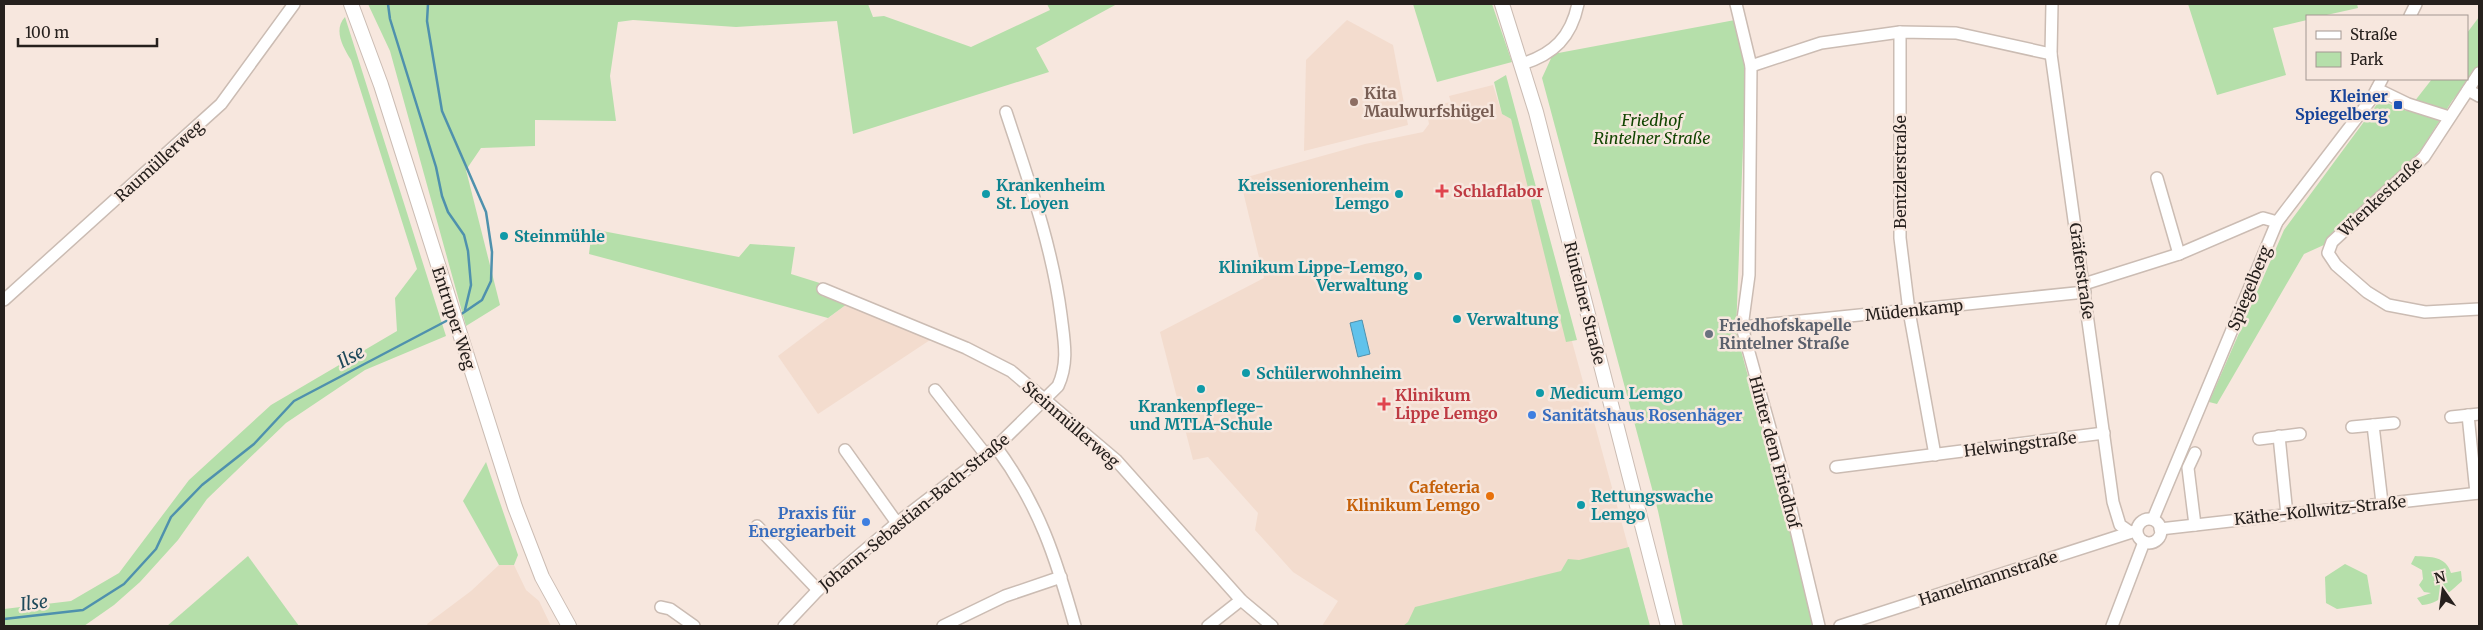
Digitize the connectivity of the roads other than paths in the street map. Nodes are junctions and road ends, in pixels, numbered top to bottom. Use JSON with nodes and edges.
{"nodes":[{"id":1,"x":294,"y":4,"type":"edge"},
{"id":2,"x":351,"y":4,"type":"edge"},
{"id":3,"x":1578,"y":4,"type":"edge"},
{"id":4,"x":1736,"y":4,"type":"edge"},
{"id":5,"x":2052,"y":4,"type":"edge"},
{"id":6,"x":1502,"y":6,"type":"edge"},
{"id":7,"x":1900,"y":32,"type":"junction"},
{"id":8,"x":2052,"y":54,"type":"junction"},
{"id":9,"x":1522,"y":64,"type":"junction"},
{"id":10,"x":1751,"y":66,"type":"junction"},
{"id":11,"x":2479,"y":73,"type":"edge"},
{"id":12,"x":2380,"y":84,"type":"edge"},
{"id":13,"x":2468,"y":90,"type":"junction"},
{"id":14,"x":2479,"y":96,"type":"edge"},
{"id":15,"x":1006,"y":112,"type":"dead end"},
{"id":16,"x":2449,"y":117,"type":"junction"},
{"id":17,"x":2157,"y":178,"type":"dead end"},
{"id":18,"x":2276,"y":222,"type":"junction"},
{"id":19,"x":2179,"y":254,"type":"junction"},
{"id":20,"x":2084,"y":288,"type":"junction"},
{"id":21,"x":823,"y":289,"type":"dead end"},
{"id":22,"x":4,"y":300,"type":"edge"},
{"id":23,"x":2479,"y":309,"type":"edge"},
{"id":24,"x":1909,"y":311,"type":"junction"},
{"id":25,"x":1742,"y":327,"type":"junction"},
{"id":26,"x":934,"y":390,"type":"dead end"},
{"id":27,"x":1044,"y":400,"type":"junction"},
{"id":28,"x":2473,"y":415,"type":"edge"},
{"id":29,"x":2451,"y":417,"type":"dead end"},
{"id":30,"x":2394,"y":423,"type":"dead end"},
{"id":31,"x":2373,"y":425,"type":"junction"},
{"id":32,"x":2352,"y":428,"type":"dead end"},
{"id":33,"x":2104,"y":433,"type":"junction"},
{"id":34,"x":2300,"y":434,"type":"dead end"},
{"id":35,"x":2280,"y":436,"type":"junction"},
{"id":36,"x":2259,"y":439,"type":"dead end"},
{"id":37,"x":996,"y":447,"type":"junction"},
{"id":38,"x":845,"y":450,"type":"dead end"},
{"id":39,"x":2195,"y":453,"type":"dead end"},
{"id":40,"x":986,"y":455,"type":"junction"},
{"id":41,"x":1935,"y":455,"type":"junction"},
{"id":42,"x":1836,"y":467,"type":"dead end"},
{"id":43,"x":2478,"y":493,"type":"edge"},
{"id":44,"x":2382,"y":503,"type":"junction"},
{"id":45,"x":2287,"y":515,"type":"junction"},
{"id":46,"x":2153,"y":519,"type":"junction"},
{"id":47,"x":897,"y":523,"type":"junction"},
{"id":48,"x":2195,"y":525,"type":"junction"},
{"id":49,"x":757,"y":526,"type":"dead end"},
{"id":50,"x":2160,"y":529,"type":"junction"},
{"id":51,"x":2133,"y":531,"type":"junction"},
{"id":52,"x":2144,"y":542,"type":"junction"},
{"id":53,"x":1061,"y":577,"type":"junction"},
{"id":54,"x":818,"y":590,"type":"junction"},
{"id":55,"x":1241,"y":600,"type":"junction"},
{"id":56,"x":661,"y":607,"type":"dead end"},
{"id":57,"x":569,"y":626,"type":"edge"},
{"id":58,"x":694,"y":626,"type":"edge"},
{"id":59,"x":784,"y":626,"type":"edge"},
{"id":60,"x":943,"y":626,"type":"edge"},
{"id":61,"x":1075,"y":626,"type":"edge"},
{"id":62,"x":1208,"y":626,"type":"edge"},
{"id":63,"x":1272,"y":626,"type":"edge"},
{"id":64,"x":1668,"y":626,"type":"edge"},
{"id":65,"x":1819,"y":626,"type":"edge"},
{"id":66,"x":1840,"y":626,"type":"edge"},
{"id":67,"x":2112,"y":626,"type":"edge"}],
"edges":[{"from":1,"to":22,"type":"street","name":"Raumüllerweg"},
{"from":2,"to":57,"type":"main road","name":"Entruper Weg"},
{"from":3,"to":9,"type":"street"},
{"from":4,"to":10,"type":"street","name":"Hinter dem Friedhof"},
{"from":5,"to":8,"type":"street","name":"Gräferstraße"},
{"from":6,"to":9,"type":"main road","name":"Rintelner Straße"},
{"from":7,"to":8,"type":"street"},
{"from":7,"to":10,"type":"street"},
{"from":7,"to":24,"type":"street","name":"Bentzlerstraße"},
{"from":8,"to":20,"type":"street","name":"Gräferstraße"},
{"from":9,"to":64,"type":"main road","name":"Rintelner Straße"},
{"from":10,"to":25,"type":"street","name":"Hinter dem Friedhof"},
{"from":11,"to":13,"type":"street"},
{"from":12,"to":16,"type":"street"},
{"from":12,"to":18,"type":"street","name":"Spiegelberg"},
{"from":13,"to":14,"type":"street"},
{"from":13,"to":16,"type":"street"},
{"from":15,"to":27,"type":"street","name":"Johann-Sebastian-Bach-Straße"},
{"from":16,"to":23,"type":"street","name":"Wienkestraße"},
{"from":17,"to":19,"type":"street"},
{"from":18,"to":19,"type":"street","name":"Müdenkamp"},
{"from":18,"to":46,"type":"street","name":"Spiegelberg"},
{"from":19,"to":20,"type":"street","name":"Müdenkamp"},
{"from":20,"to":24,"type":"street","name":"Müdenkamp"},
{"from":20,"to":33,"type":"street","name":"Gräferstraße"},
{"from":21,"to":27,"type":"street","name":"Steinmüllerweg"},
{"from":24,"to":25,"type":"street","name":"Müdenkamp"},
{"from":24,"to":41,"type":"street"},
{"from":25,"to":65,"type":"street","name":"Hinter dem Friedhof"},
{"from":26,"to":40,"type":"street"},
{"from":27,"to":37,"type":"street","name":"Johann-Sebastian-Bach-Straße"},
{"from":27,"to":55,"type":"street","name":"Steinmüllerweg"},
{"from":28,"to":29,"type":"street"},
{"from":28,"to":43,"type":"street"},
{"from":30,"to":31,"type":"street"},
{"from":31,"to":32,"type":"street"},
{"from":31,"to":44,"type":"street"},
{"from":33,"to":41,"type":"street","name":"Helwingstraße"},
{"from":33,"to":51,"type":"street","name":"Gräferstraße"},
{"from":34,"to":35,"type":"street"},
{"from":35,"to":36,"type":"street"},
{"from":35,"to":45,"type":"street"},
{"from":37,"to":40,"type":"street","name":"Johann-Sebastian-Bach-Straße"},
{"from":37,"to":53,"type":"street"},
{"from":38,"to":47,"type":"street"},
{"from":39,"to":48,"type":"street"},
{"from":40,"to":47,"type":"street","name":"Johann-Sebastian-Bach-Straße"},
{"from":41,"to":42,"type":"street","name":"Helwingstraße"},
{"from":43,"to":44,"type":"street","name":"Käthe-Kollwitz-Straße"},
{"from":44,"to":45,"type":"street","name":"Käthe-Kollwitz-Straße"},
{"from":45,"to":48,"type":"street","name":"Käthe-Kollwitz-Straße"},
{"from":46,"to":50,"type":"street"},
{"from":46,"to":51,"type":"street"},
{"from":47,"to":54,"type":"street","name":"Johann-Sebastian-Bach-Straße"},
{"from":48,"to":50,"type":"street","name":"Käthe-Kollwitz-Straße"},
{"from":49,"to":54,"type":"street"},
{"from":50,"to":52,"type":"street"},
{"from":51,"to":52,"type":"street"},
{"from":51,"to":66,"type":"street","name":"Hamelmannstraße"},
{"from":52,"to":67,"type":"street"},
{"from":53,"to":60,"type":"street"},
{"from":53,"to":61,"type":"street"},
{"from":54,"to":59,"type":"street","name":"Johann-Sebastian-Bach-Straße"},
{"from":55,"to":62,"type":"street"},
{"from":55,"to":63,"type":"street","name":"Steinmüllerweg"},
{"from":56,"to":58,"type":"street"}]}
